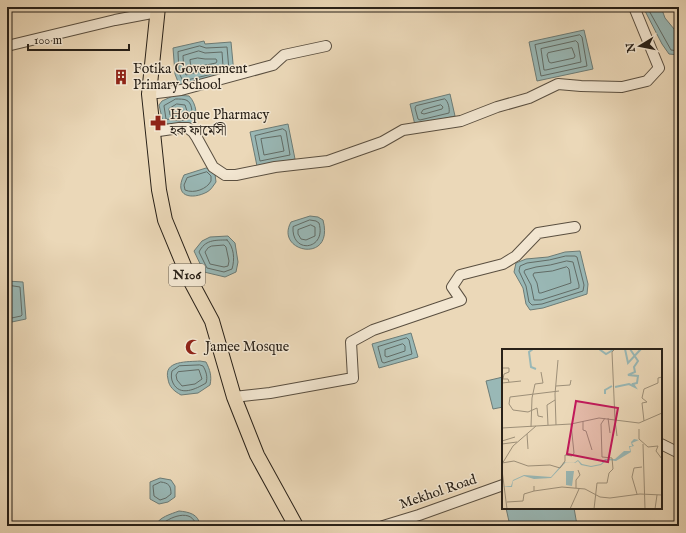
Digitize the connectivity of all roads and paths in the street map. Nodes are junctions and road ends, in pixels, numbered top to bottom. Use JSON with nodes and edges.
{"nodes":[{"id":1,"x":634,"y":7,"type":"edge"},
{"id":2,"x":158,"y":9,"type":"edge"},
{"id":3,"x":7,"y":46,"type":"edge"},
{"id":4,"x":326,"y":46,"type":"dead end"},
{"id":5,"x":149,"y":94,"type":"junction"},
{"id":6,"x":152,"y":132,"type":"junction"},
{"id":7,"x":575,"y":227,"type":"dead end"},
{"id":8,"x":234,"y":397,"type":"junction"},
{"id":9,"x":662,"y":444,"type":"edge"},
{"id":10,"x":679,"y":453,"type":"edge"},
{"id":11,"x":502,"y":485,"type":"edge"},
{"id":12,"x":296,"y":526,"type":"edge"},
{"id":13,"x":383,"y":526,"type":"edge"}],
"edges":[{"from":1,"to":6,"type":"street"},
{"from":2,"to":3,"type":"street"},
{"from":2,"to":5,"type":"highway","number":"N106"},
{"from":4,"to":5,"type":"street"},
{"from":5,"to":6,"type":"highway","number":"N106"},
{"from":6,"to":8,"type":"highway","number":"N106"},
{"from":7,"to":8,"type":"street"},
{"from":8,"to":12,"type":"highway","number":"N106"},
{"from":9,"to":10,"type":"street"},
{"from":11,"to":13,"type":"street","name":"Mekhol Road"}]}
